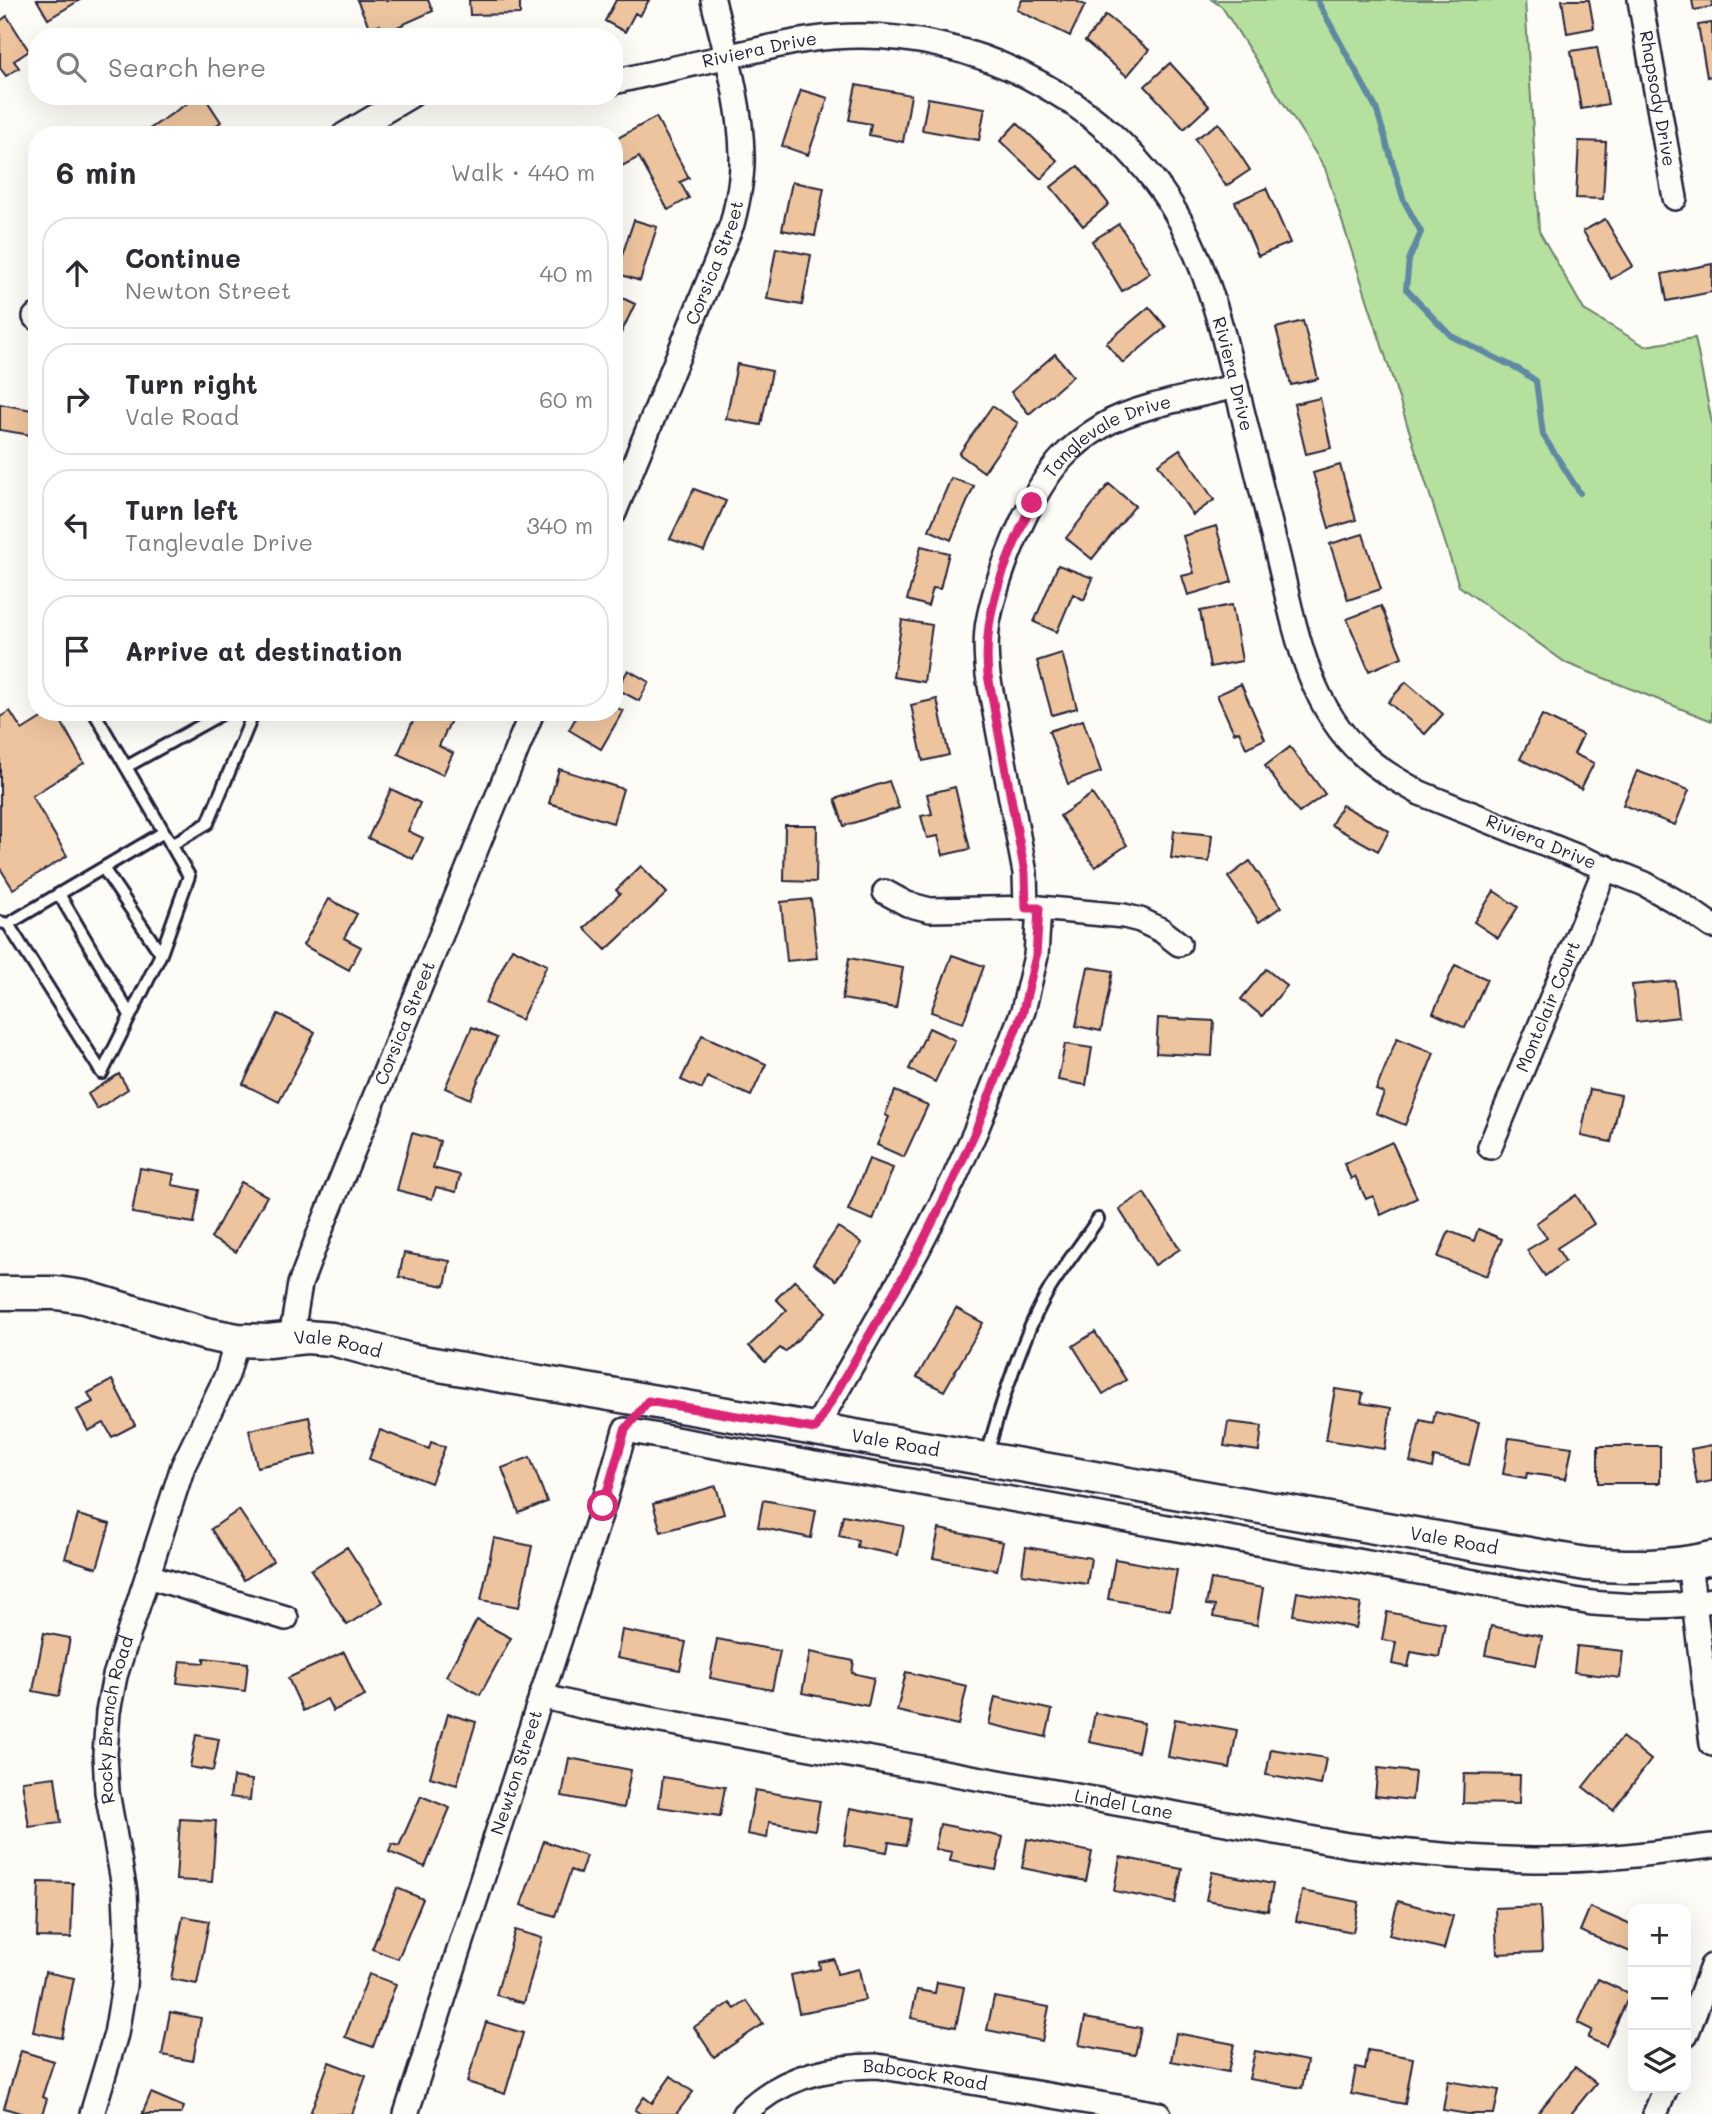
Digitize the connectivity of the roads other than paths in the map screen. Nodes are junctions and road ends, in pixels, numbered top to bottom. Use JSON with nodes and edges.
{"nodes":[{"id":1,"x":713,"y":0,"type":"edge"},
{"id":2,"x":1640,"y":0,"type":"edge"},
{"id":3,"x":726,"y":57,"type":"junction"},
{"id":4,"x":623,"y":80,"type":"edge"},
{"id":5,"x":395,"y":105,"type":"edge"},
{"id":6,"x":359,"y":126,"type":"edge"},
{"id":7,"x":1675,"y":198,"type":"dead end"},
{"id":8,"x":1236,"y":386,"type":"junction"},
{"id":9,"x":623,"y":491,"type":"edge"},
{"id":10,"x":102,"y":721,"type":"edge"},
{"id":11,"x":209,"y":721,"type":"edge"},
{"id":12,"x":250,"y":721,"type":"edge"},
{"id":13,"x":528,"y":721,"type":"edge"},
{"id":14,"x":126,"y":767,"type":"junction"},
{"id":15,"x":164,"y":832,"type":"junction"},
{"id":16,"x":171,"y":845,"type":"junction"},
{"id":17,"x":1606,"y":867,"type":"junction"},
{"id":18,"x":103,"y":868,"type":"junction"},
{"id":19,"x":886,"y":892,"type":"dead end"},
{"id":20,"x":59,"y":894,"type":"junction"},
{"id":21,"x":1032,"y":908,"type":"junction"},
{"id":22,"x":4,"y":923,"type":"edge"},
{"id":23,"x":1712,"y":926,"type":"edge"},
{"id":24,"x":1179,"y":944,"type":"dead end"},
{"id":25,"x":160,"y":954,"type":"junction"},
{"id":26,"x":130,"y":1015,"type":"junction"},
{"id":27,"x":1490,"y":1147,"type":"dead end"},
{"id":28,"x":1098,"y":1219,"type":"dead end"},
{"id":29,"x":0,"y":1293,"type":"edge"},
{"id":30,"x":291,"y":1338,"type":"junction"},
{"id":31,"x":237,"y":1340,"type":"junction"},
{"id":32,"x":615,"y":1395,"type":"junction"},
{"id":33,"x":648,"y":1401,"type":"junction"},
{"id":34,"x":815,"y":1429,"type":"junction"},
{"id":35,"x":625,"y":1430,"type":"junction"},
{"id":36,"x":986,"y":1459,"type":"junction"},
{"id":37,"x":1701,"y":1561,"type":"edge"},
{"id":38,"x":148,"y":1576,"type":"junction"},
{"id":39,"x":1703,"y":1602,"type":"edge"},
{"id":40,"x":286,"y":1618,"type":"dead end"},
{"id":41,"x":541,"y":1696,"type":"junction"},
{"id":42,"x":1712,"y":1744,"type":"edge"},
{"id":43,"x":1712,"y":1846,"type":"edge"},
{"id":44,"x":1712,"y":1966,"type":"edge"},
{"id":45,"x":1688,"y":2030,"type":"edge"},
{"id":46,"x":1663,"y":2093,"type":"edge"},
{"id":47,"x":92,"y":2114,"type":"edge"},
{"id":48,"x":406,"y":2114,"type":"edge"},
{"id":49,"x":744,"y":2114,"type":"edge"},
{"id":50,"x":1159,"y":2114,"type":"edge"},
{"id":51,"x":1656,"y":2114,"type":"edge"}],
"edges":[{"from":1,"to":3,"type":"street","name":"Corsica Street"},
{"from":2,"to":7,"type":"street","name":"Rhapsody Drive"},
{"from":3,"to":4,"type":"street","name":"Riviera Drive"},
{"from":3,"to":8,"type":"street","name":"Riviera Drive"},
{"from":3,"to":9,"type":"street","name":"Corsica Street"},
{"from":5,"to":6,"type":"street"},
{"from":8,"to":17,"type":"street","name":"Riviera Drive"},
{"from":8,"to":21,"type":"street","name":"Tanglevale Drive"},
{"from":10,"to":14,"type":"lane"},
{"from":11,"to":14,"type":"lane"},
{"from":12,"to":16,"type":"lane"},
{"from":13,"to":30,"type":"street","name":"Corsica Street"},
{"from":14,"to":15,"type":"lane"},
{"from":15,"to":16,"type":"lane"},
{"from":15,"to":18,"type":"lane"},
{"from":16,"to":25,"type":"lane"},
{"from":17,"to":23,"type":"street","name":"Riviera Drive"},
{"from":17,"to":27,"type":"street","name":"Montclair Court"},
{"from":18,"to":20,"type":"lane"},
{"from":18,"to":25,"type":"lane"},
{"from":19,"to":21,"type":"street"},
{"from":20,"to":22,"type":"lane"},
{"from":20,"to":26,"type":"lane"},
{"from":21,"to":24,"type":"street"},
{"from":21,"to":34,"type":"street","name":"Tanglevale Drive"},
{"from":22,"to":26,"type":"lane"},
{"from":25,"to":26,"type":"lane"},
{"from":28,"to":36,"type":"lane"},
{"from":29,"to":31,"type":"main road","name":"Vale Road"},
{"from":30,"to":31,"type":"main road","name":"Vale Road"},
{"from":30,"to":32,"type":"main road","name":"Vale Road"},
{"from":31,"to":38,"type":"street","name":"Rocky Branch Road"},
{"from":32,"to":33,"type":"main road","name":"Vale Road"},
{"from":32,"to":35,"type":"street"},
{"from":33,"to":34,"type":"main road","name":"Vale Road"},
{"from":33,"to":35,"type":"street","name":"Newton Street"},
{"from":34,"to":36,"type":"main road","name":"Vale Road"},
{"from":35,"to":39,"type":"street"},
{"from":35,"to":41,"type":"street","name":"Newton Street"},
{"from":36,"to":37,"type":"main road","name":"Vale Road"},
{"from":37,"to":39,"type":"street"},
{"from":38,"to":40,"type":"street"},
{"from":38,"to":47,"type":"street","name":"Rocky Branch Road"},
{"from":39,"to":42,"type":"street"},
{"from":41,"to":43,"type":"street","name":"Lindel Lane"},
{"from":41,"to":48,"type":"street","name":"Newton Street"},
{"from":44,"to":45,"type":"street"},
{"from":46,"to":51,"type":"street"},
{"from":49,"to":50,"type":"street","name":"Babcock Road"}]}
